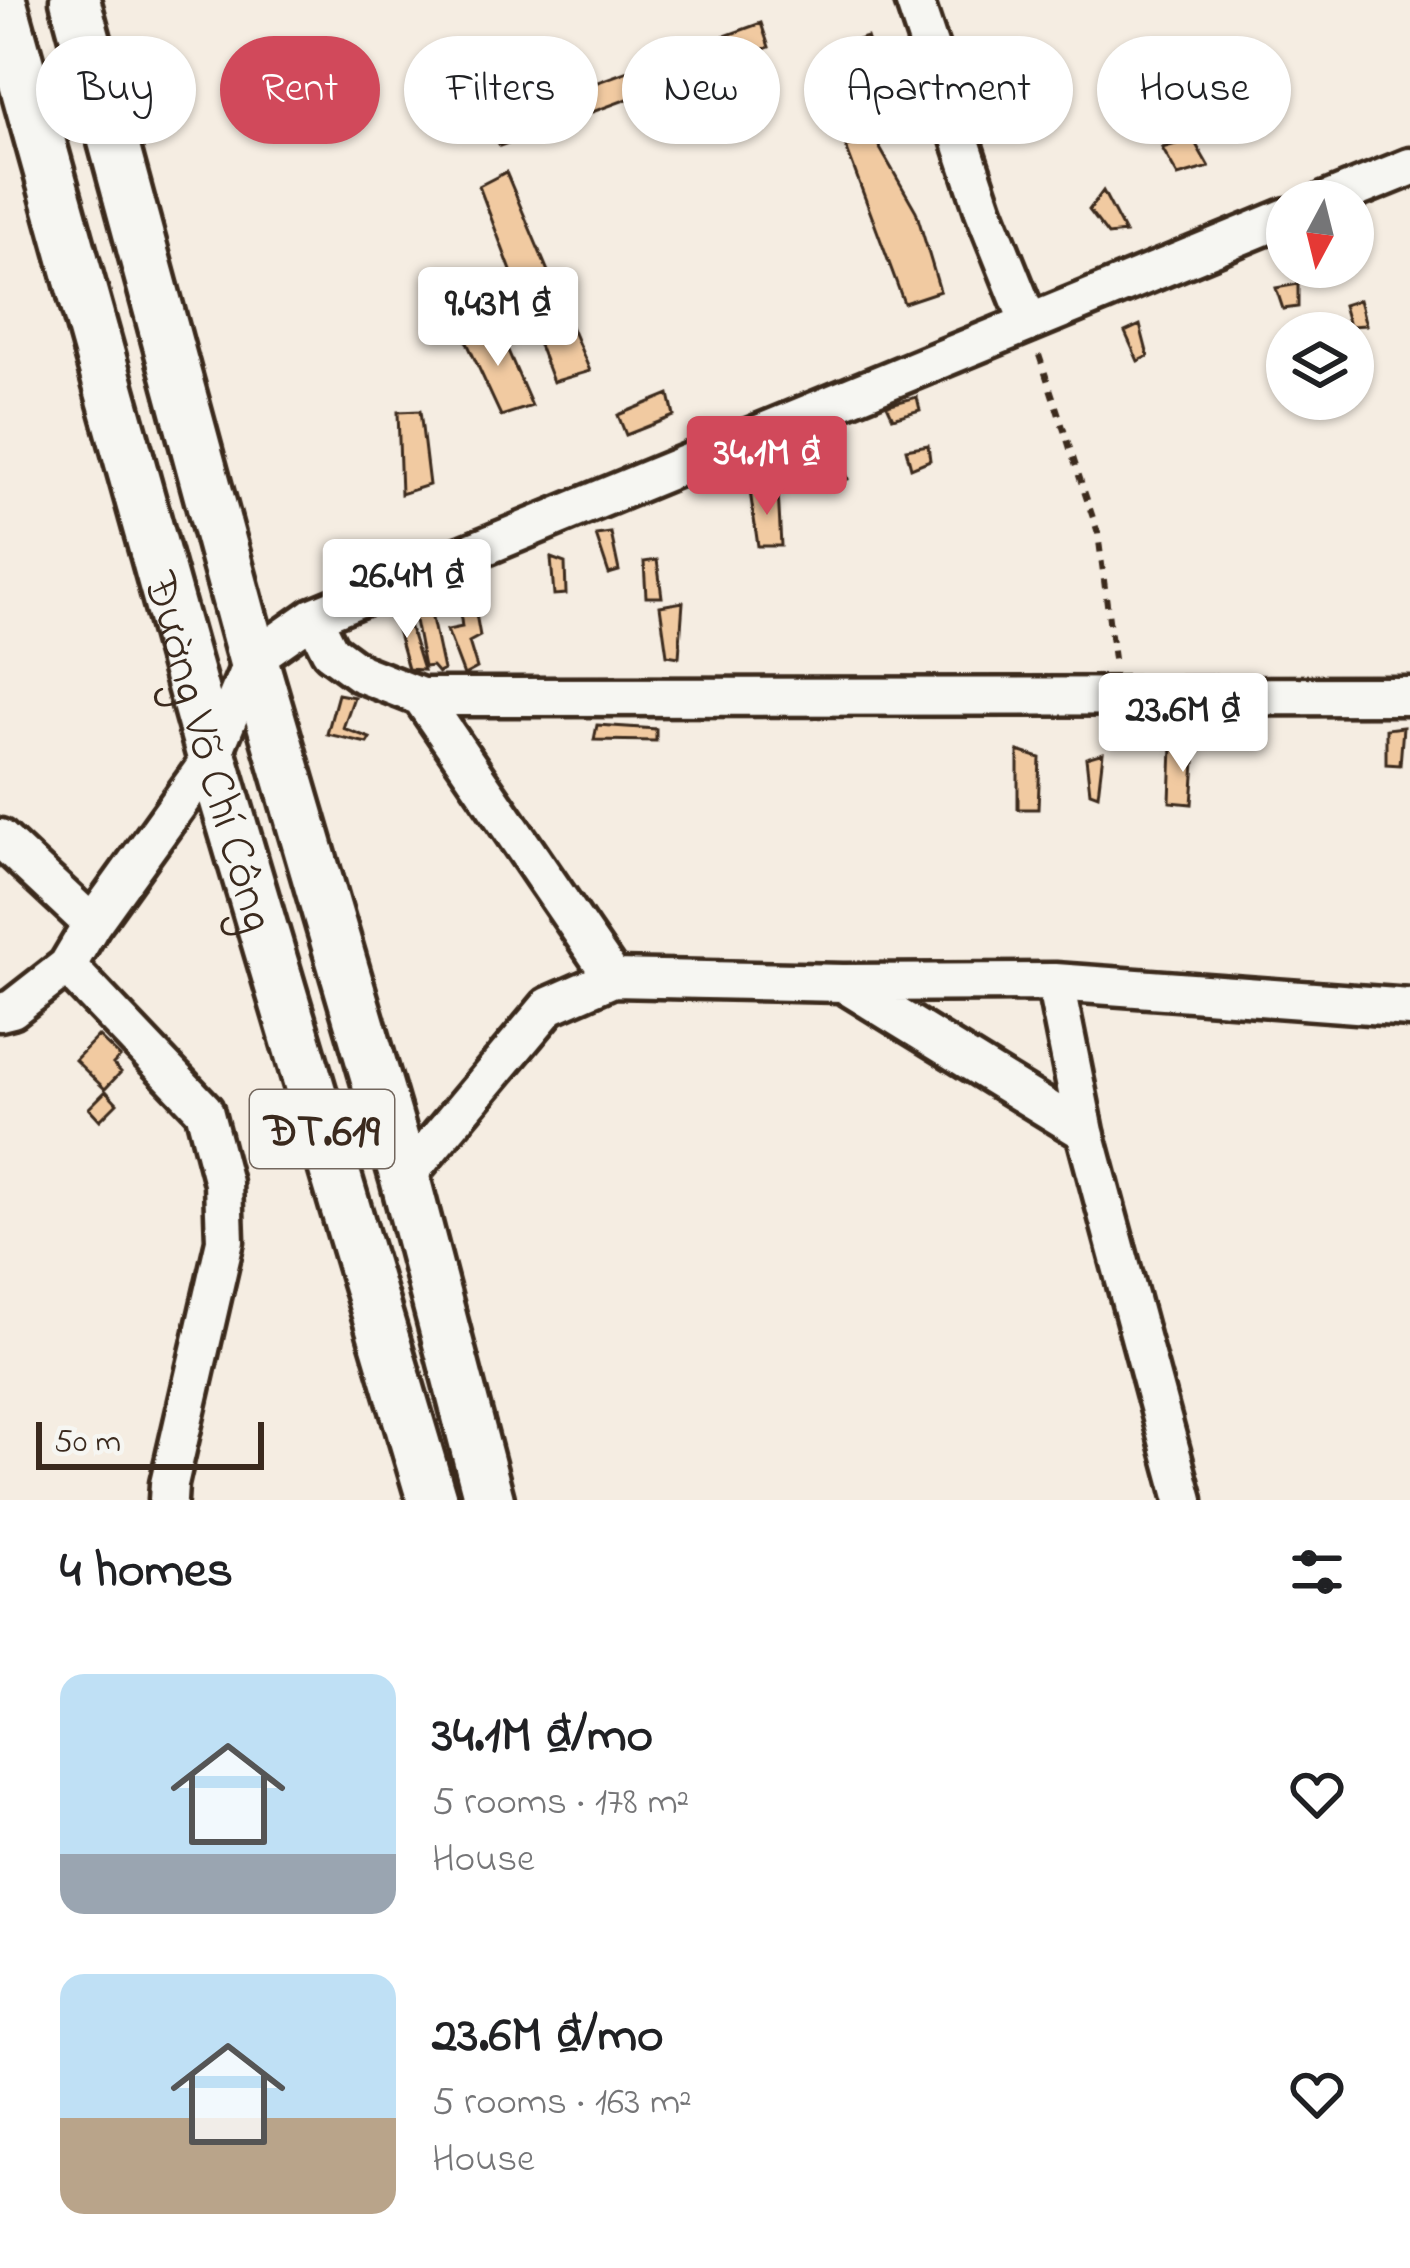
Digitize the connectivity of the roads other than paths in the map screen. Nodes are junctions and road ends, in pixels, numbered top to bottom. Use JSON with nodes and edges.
{"nodes":[{"id":1,"x":2,"y":0,"type":"edge"},
{"id":2,"x":75,"y":0,"type":"edge"},
{"id":3,"x":914,"y":0,"type":"edge"},
{"id":4,"x":1410,"y":167,"type":"edge"},
{"id":5,"x":1374,"y":182,"type":"edge"},
{"id":6,"x":1266,"y":226,"type":"edge"},
{"id":7,"x":1028,"y":323,"type":"junction"},
{"id":8,"x":313,"y":616,"type":"junction"},
{"id":9,"x":254,"y":659,"type":"junction"},
{"id":10,"x":1410,"y":696,"type":"edge"},
{"id":11,"x":421,"y":697,"type":"junction"},
{"id":12,"x":212,"y":757,"type":"junction"},
{"id":13,"x":0,"y":838,"type":"edge"},
{"id":14,"x":92,"y":924,"type":"junction"},
{"id":15,"x":67,"y":966,"type":"junction"},
{"id":16,"x":613,"y":978,"type":"junction"},
{"id":17,"x":1055,"y":982,"type":"junction"},
{"id":18,"x":843,"y":983,"type":"junction"},
{"id":19,"x":1410,"y":1008,"type":"edge"},
{"id":20,"x":0,"y":1012,"type":"edge"},
{"id":21,"x":1085,"y":1132,"type":"junction"},
{"id":22,"x":405,"y":1178,"type":"junction"},
{"id":23,"x":168,"y":1500,"type":"edge"},
{"id":24,"x":433,"y":1500,"type":"edge"},
{"id":25,"x":489,"y":1500,"type":"edge"},
{"id":26,"x":1184,"y":1500,"type":"edge"}],
"edges":[{"from":1,"to":12,"type":"main road","name":"Đường Võ Chí Công","number":"ĐT.619"},
{"from":2,"to":9,"type":"main road","name":"Đường Võ Chí Công","number":"ĐT.619"},
{"from":3,"to":7,"type":"street"},
{"from":4,"to":5,"type":"street"},
{"from":6,"to":7,"type":"street"},
{"from":7,"to":8,"type":"street"},
{"from":8,"to":9,"type":"street"},
{"from":8,"to":11,"type":"street"},
{"from":9,"to":12,"type":"street"},
{"from":9,"to":22,"type":"main road","name":"Đường Võ Chí Công","number":"ĐT.619"},
{"from":10,"to":11,"type":"street"},
{"from":11,"to":16,"type":"street"},
{"from":12,"to":14,"type":"street"},
{"from":12,"to":24,"type":"main road","name":"Đường Võ Chí Công","number":"ĐT.619"},
{"from":13,"to":14,"type":"street"},
{"from":14,"to":15,"type":"street"},
{"from":15,"to":20,"type":"street"},
{"from":15,"to":23,"type":"street"},
{"from":16,"to":18,"type":"street"},
{"from":16,"to":22,"type":"street"},
{"from":17,"to":18,"type":"street"},
{"from":17,"to":19,"type":"street"},
{"from":17,"to":21,"type":"street"},
{"from":18,"to":21,"type":"street"},
{"from":21,"to":26,"type":"street"},
{"from":22,"to":25,"type":"main road","name":"Đường Võ Chí Công","number":"ĐT.619"}]}
